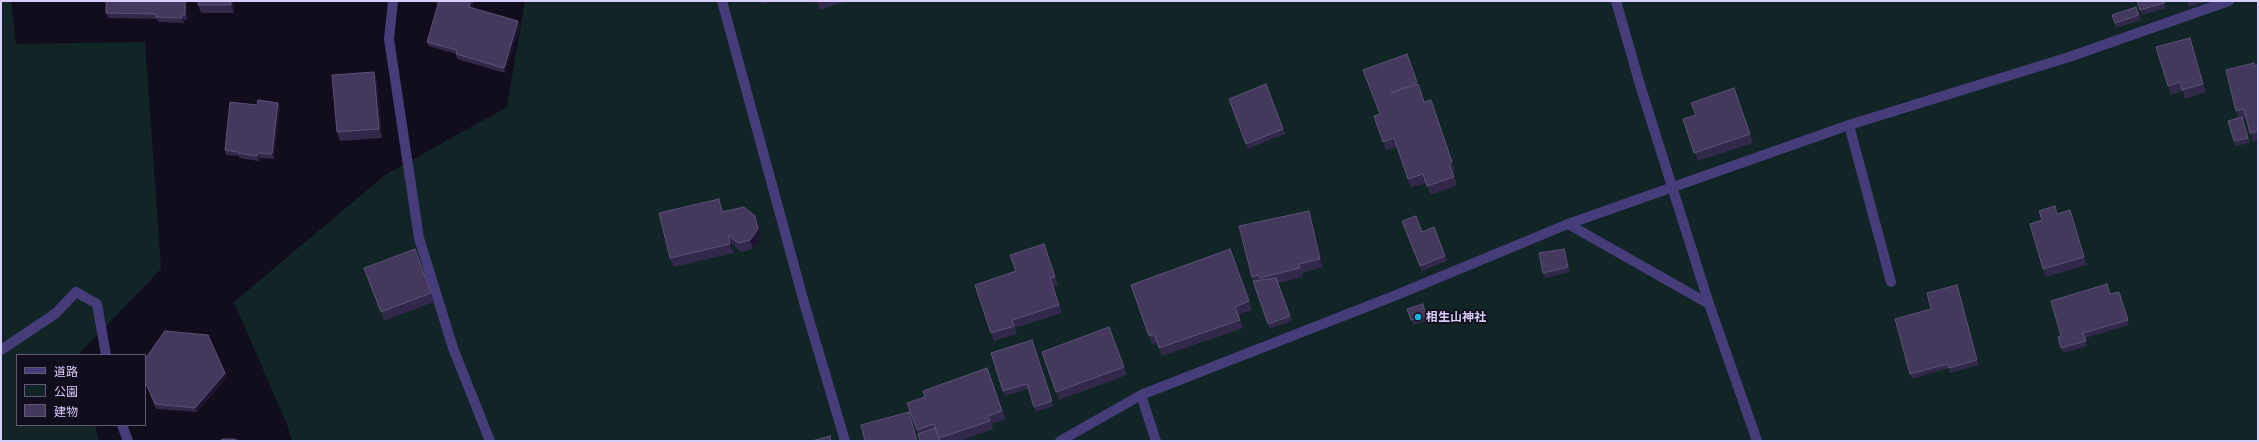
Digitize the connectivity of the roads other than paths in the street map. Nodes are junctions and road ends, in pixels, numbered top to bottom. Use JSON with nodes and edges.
{"nodes":[{"id":1,"x":393,"y":1,"type":"edge"},
{"id":2,"x":722,"y":1,"type":"edge"},
{"id":3,"x":1616,"y":1,"type":"edge"},
{"id":4,"x":2229,"y":1,"type":"edge"},
{"id":5,"x":1849,"y":125,"type":"junction"},
{"id":6,"x":1673,"y":188,"type":"junction"},
{"id":7,"x":1568,"y":224,"type":"junction"},
{"id":8,"x":1890,"y":282,"type":"dead end"},
{"id":9,"x":1709,"y":304,"type":"junction"},
{"id":10,"x":1,"y":350,"type":"edge"},
{"id":11,"x":106,"y":354,"type":"edge"},
{"id":12,"x":1141,"y":395,"type":"junction"},
{"id":13,"x":122,"y":426,"type":"edge"},
{"id":14,"x":128,"y":441,"type":"edge"},
{"id":15,"x":490,"y":441,"type":"edge"},
{"id":16,"x":845,"y":441,"type":"edge"},
{"id":17,"x":1060,"y":441,"type":"edge"},
{"id":18,"x":1156,"y":441,"type":"edge"},
{"id":19,"x":1756,"y":441,"type":"edge"}],
"edges":[{"from":1,"to":15,"type":"street"},
{"from":2,"to":16,"type":"street"},
{"from":3,"to":6,"type":"street"},
{"from":4,"to":5,"type":"street"},
{"from":5,"to":6,"type":"street"},
{"from":5,"to":8,"type":"street"},
{"from":6,"to":7,"type":"street"},
{"from":6,"to":9,"type":"street"},
{"from":7,"to":9,"type":"street"},
{"from":7,"to":12,"type":"street"},
{"from":9,"to":19,"type":"street"},
{"from":10,"to":11,"type":"street"},
{"from":12,"to":17,"type":"street"},
{"from":12,"to":18,"type":"street"},
{"from":13,"to":14,"type":"street"}]}
